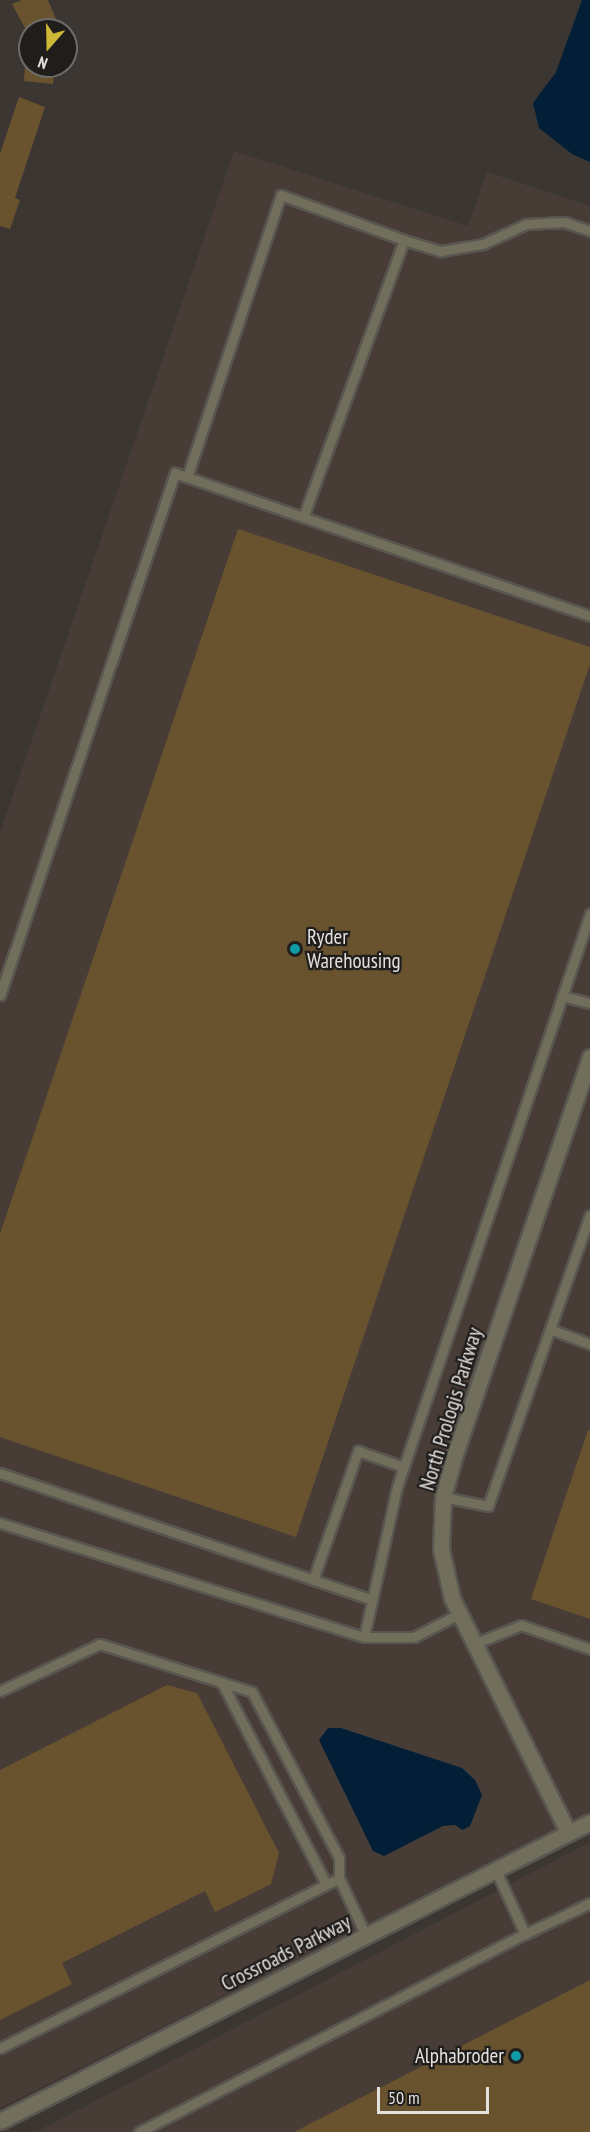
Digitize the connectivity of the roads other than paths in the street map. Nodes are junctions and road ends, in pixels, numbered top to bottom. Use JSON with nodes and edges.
{"nodes":[{"id":1,"x":590,"y":231,"type":"edge"},
{"id":2,"x":405,"y":240,"type":"junction"},
{"id":3,"x":187,"y":477,"type":"junction"},
{"id":4,"x":303,"y":517,"type":"junction"},
{"id":5,"x":590,"y":616,"type":"edge"},
{"id":6,"x":590,"y":914,"type":"edge"},
{"id":7,"x":0,"y":995,"type":"edge"},
{"id":8,"x":562,"y":996,"type":"junction"},
{"id":9,"x":590,"y":1004,"type":"edge"},
{"id":10,"x":590,"y":1057,"type":"edge"},
{"id":11,"x":590,"y":1215,"type":"edge"},
{"id":12,"x":580,"y":1244,"type":"junction"},
{"id":13,"x":590,"y":1248,"type":"edge"},
{"id":14,"x":550,"y":1329,"type":"junction"},
{"id":15,"x":590,"y":1344,"type":"edge"},
{"id":16,"x":404,"y":1467,"type":"junction"},
{"id":17,"x":0,"y":1473,"type":"edge"},
{"id":18,"x":443,"y":1497,"type":"junction"},
{"id":19,"x":0,"y":1523,"type":"edge"},
{"id":20,"x":313,"y":1580,"type":"junction"},
{"id":21,"x":372,"y":1600,"type":"junction"},
{"id":22,"x":459,"y":1614,"type":"junction"},
{"id":23,"x":364,"y":1636,"type":"junction"},
{"id":24,"x":474,"y":1644,"type":"junction"},
{"id":25,"x":590,"y":1649,"type":"edge"},
{"id":26,"x":222,"y":1683,"type":"junction"},
{"id":27,"x":0,"y":1691,"type":"edge"},
{"id":28,"x":590,"y":1822,"type":"edge"},
{"id":29,"x":568,"y":1832,"type":"junction"},
{"id":30,"x":495,"y":1871,"type":"junction"},
{"id":31,"x":339,"y":1878,"type":"junction"},
{"id":32,"x":326,"y":1884,"type":"junction"},
{"id":33,"x":589,"y":1905,"type":"edge"},
{"id":34,"x":525,"y":1934,"type":"junction"},
{"id":35,"x":366,"y":1936,"type":"junction"},
{"id":36,"x":0,"y":2048,"type":"edge"},
{"id":37,"x":0,"y":2122,"type":"edge"},
{"id":38,"x":5,"y":2132,"type":"edge"},
{"id":39,"x":140,"y":2132,"type":"edge"}],
"edges":[{"from":1,"to":2,"type":"lane"},
{"from":2,"to":3,"type":"lane"},
{"from":2,"to":4,"type":"lane"},
{"from":3,"to":4,"type":"lane"},
{"from":3,"to":7,"type":"lane"},
{"from":4,"to":5,"type":"lane"},
{"from":6,"to":8,"type":"lane"},
{"from":8,"to":9,"type":"lane"},
{"from":8,"to":16,"type":"lane"},
{"from":10,"to":18,"type":"street","name":"North Prologis Parkway"},
{"from":11,"to":12,"type":"lane"},
{"from":12,"to":13,"type":"lane"},
{"from":12,"to":14,"type":"lane"},
{"from":14,"to":15,"type":"lane"},
{"from":14,"to":18,"type":"lane"},
{"from":16,"to":20,"type":"lane"},
{"from":16,"to":21,"type":"lane"},
{"from":17,"to":20,"type":"lane"},
{"from":18,"to":22,"type":"street","name":"North Prologis Parkway"},
{"from":19,"to":23,"type":"lane"},
{"from":20,"to":21,"type":"lane"},
{"from":21,"to":23,"type":"lane"},
{"from":22,"to":23,"type":"lane"},
{"from":22,"to":24,"type":"street","name":"North Prologis Parkway"},
{"from":24,"to":25,"type":"lane"},
{"from":24,"to":29,"type":"street","name":"North Prologis Parkway"},
{"from":26,"to":27,"type":"lane"},
{"from":26,"to":31,"type":"lane"},
{"from":26,"to":32,"type":"lane"},
{"from":28,"to":29,"type":"street","name":"Crossroads Parkway"},
{"from":29,"to":30,"type":"street","name":"Crossroads Parkway"},
{"from":30,"to":34,"type":"lane"},
{"from":30,"to":35,"type":"street","name":"Crossroads Parkway"},
{"from":31,"to":32,"type":"lane"},
{"from":31,"to":35,"type":"lane"},
{"from":32,"to":36,"type":"lane"},
{"from":33,"to":34,"type":"lane"},
{"from":34,"to":39,"type":"lane"},
{"from":35,"to":37,"type":"street","name":"Crossroads Parkway"},
{"from":37,"to":38,"type":"lane"}]}
